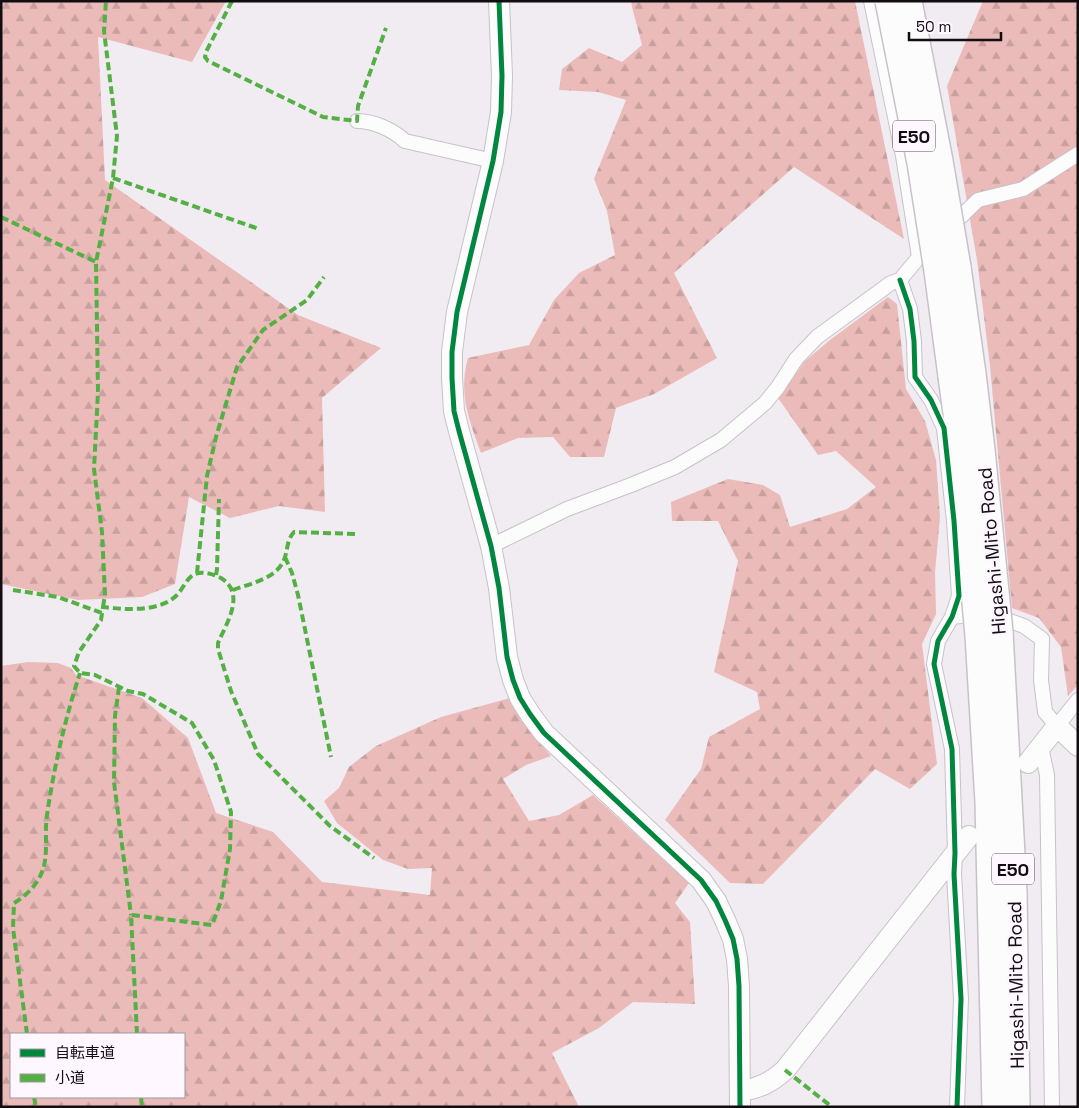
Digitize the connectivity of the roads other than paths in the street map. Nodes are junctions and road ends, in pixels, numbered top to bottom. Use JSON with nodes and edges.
{"nodes":[{"id":1,"x":498,"y":1,"type":"edge"},
{"id":2,"x":871,"y":1,"type":"edge"},
{"id":3,"x":888,"y":1,"type":"edge"},
{"id":4,"x":909,"y":1,"type":"edge"},
{"id":5,"x":357,"y":121,"type":"dead end"},
{"id":6,"x":1078,"y":154,"type":"edge"},
{"id":7,"x":493,"y":161,"type":"junction"},
{"id":8,"x":938,"y":265,"type":"junction"},
{"id":9,"x":900,"y":280,"type":"junction"},
{"id":10,"x":491,"y":546,"type":"junction"},
{"id":11,"x":952,"y":617,"type":"junction"},
{"id":12,"x":989,"y":634,"type":"junction"},
{"id":13,"x":1078,"y":700,"type":"edge"},
{"id":14,"x":1057,"y":726,"type":"junction"},
{"id":15,"x":1078,"y":746,"type":"edge"},
{"id":16,"x":1041,"y":747,"type":"junction"},
{"id":17,"x":1028,"y":763,"type":"dead end"},
{"id":18,"x":969,"y":836,"type":"dead end"},
{"id":19,"x":956,"y":853,"type":"junction"},
{"id":20,"x":740,"y":1099,"type":"edge"},
{"id":21,"x":958,"y":1107,"type":"edge"},
{"id":22,"x":995,"y":1107,"type":"edge"},
{"id":23,"x":1017,"y":1107,"type":"edge"},
{"id":24,"x":1052,"y":1107,"type":"edge"}],
"edges":[{"from":1,"to":7,"type":"street"},
{"from":2,"to":8,"type":"street"},
{"from":3,"to":8,"type":"highway","name":"Higashi-Mito Road","number":"E50","bridge":true},
{"from":4,"to":8,"type":"highway","name":"Higashi-Mito Road","number":"E50","bridge":true},
{"from":5,"to":7,"type":"street"},
{"from":6,"to":8,"type":"street"},
{"from":7,"to":10,"type":"street"},
{"from":8,"to":9,"type":"street"},
{"from":8,"to":12,"type":"highway","name":"Higashi-Mito Road","number":"E50","bridge":true},
{"from":9,"to":10,"type":"street"},
{"from":9,"to":11,"type":"street"},
{"from":10,"to":20,"type":"street"},
{"from":11,"to":14,"type":"street"},
{"from":11,"to":19,"type":"street"},
{"from":12,"to":22,"type":"highway","name":"Higashi-Mito Road","number":"E50"},
{"from":12,"to":23,"type":"highway","name":"Higashi-Mito Road","number":"E50"},
{"from":13,"to":14,"type":"street"},
{"from":14,"to":15,"type":"street"},
{"from":14,"to":16,"type":"street"},
{"from":16,"to":17,"type":"street"},
{"from":16,"to":24,"type":"street"},
{"from":18,"to":19,"type":"street"},
{"from":19,"to":20,"type":"street"},
{"from":19,"to":21,"type":"street"}]}
